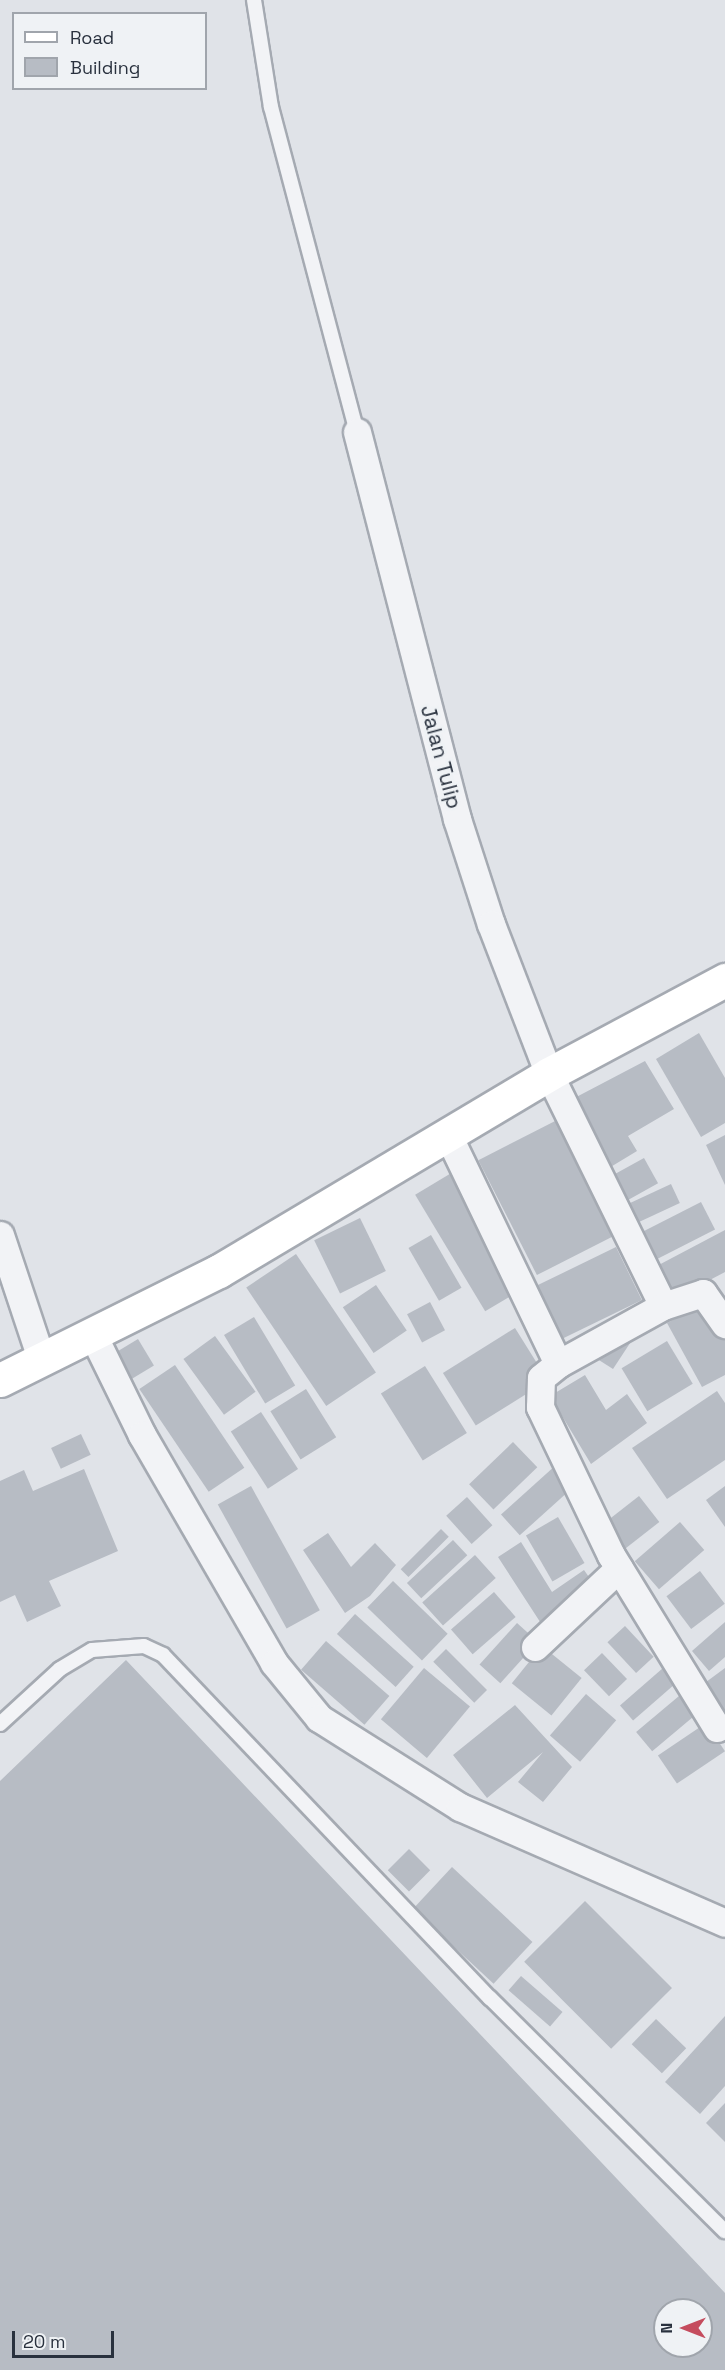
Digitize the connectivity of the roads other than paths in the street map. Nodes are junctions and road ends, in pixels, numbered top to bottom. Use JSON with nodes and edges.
{"nodes":[{"id":1,"x":254,"y":0,"type":"edge"},
{"id":2,"x":357,"y":432,"type":"joint"},
{"id":3,"x":725,"y":980,"type":"edge"},
{"id":4,"x":549,"y":1074,"type":"junction"},
{"id":5,"x":448,"y":1135,"type":"junction"},
{"id":6,"x":0,"y":1234,"type":"edge"},
{"id":7,"x":663,"y":1306,"type":"junction"},
{"id":8,"x":725,"y":1324,"type":"edge"},
{"id":9,"x":94,"y":1336,"type":"junction"},
{"id":10,"x":42,"y":1361,"type":"junction"},
{"id":11,"x":558,"y":1364,"type":"junction"},
{"id":12,"x":0,"y":1380,"type":"edge"},
{"id":13,"x":619,"y":1568,"type":"junction"},
{"id":14,"x":535,"y":1647,"type":"dead end"},
{"id":15,"x":0,"y":1724,"type":"edge"},
{"id":16,"x":717,"y":1728,"type":"dead end"},
{"id":17,"x":725,"y":1923,"type":"edge"},
{"id":18,"x":725,"y":2231,"type":"edge"}],
"edges":[{"from":1,"to":2,"type":"lane"},
{"from":2,"to":4,"type":"street","name":"Jalan Tulip"},
{"from":3,"to":4,"type":"main road"},
{"from":4,"to":5,"type":"main road"},
{"from":4,"to":7,"type":"street","name":"Jalan Tulip"},
{"from":5,"to":9,"type":"main road"},
{"from":5,"to":11,"type":"street"},
{"from":6,"to":10,"type":"street"},
{"from":7,"to":8,"type":"street"},
{"from":7,"to":11,"type":"street"},
{"from":9,"to":10,"type":"main road"},
{"from":9,"to":17,"type":"street"},
{"from":10,"to":12,"type":"main road"},
{"from":11,"to":13,"type":"street"},
{"from":13,"to":14,"type":"street"},
{"from":13,"to":16,"type":"street"},
{"from":15,"to":18,"type":"lane"}]}
